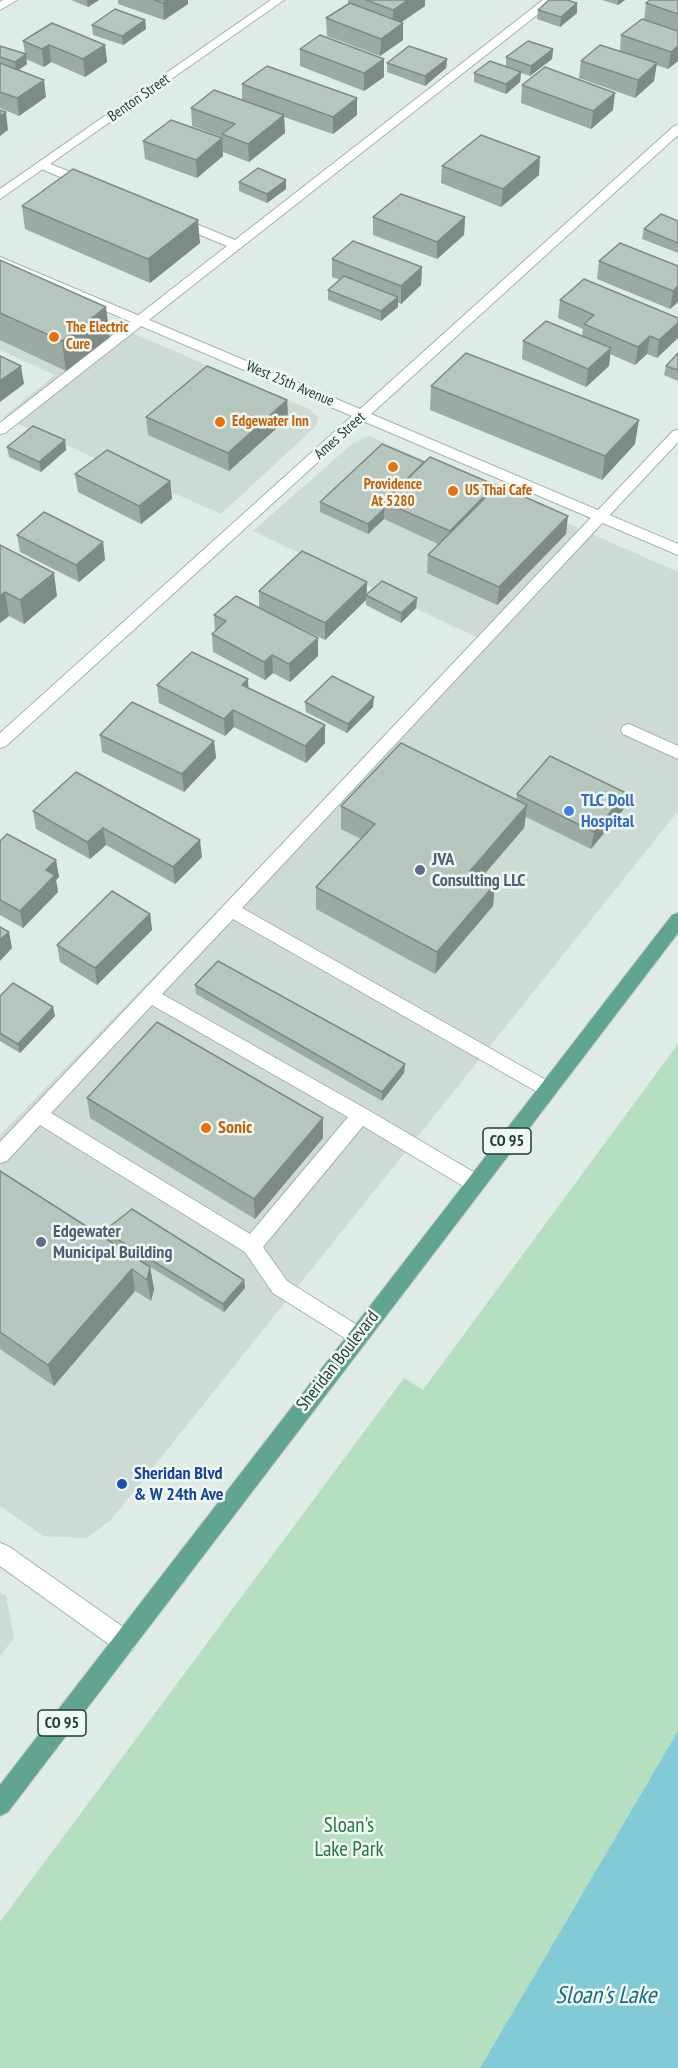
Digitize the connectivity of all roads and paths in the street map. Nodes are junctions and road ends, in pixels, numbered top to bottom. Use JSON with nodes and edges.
{"nodes":[{"id":1,"x":11,"y":0,"type":"edge"},
{"id":2,"x":278,"y":0,"type":"edge"},
{"id":3,"x":550,"y":0,"type":"edge"},
{"id":4,"x":0,"y":7,"type":"edge"},
{"id":5,"x":678,"y":129,"type":"edge"},
{"id":6,"x":43,"y":165,"type":"junction"},
{"id":7,"x":102,"y":190,"type":"edge"},
{"id":8,"x":0,"y":195,"type":"edge"},
{"id":9,"x":168,"y":217,"type":"edge"},
{"id":10,"x":236,"y":245,"type":"junction"},
{"id":11,"x":0,"y":261,"type":"edge"},
{"id":12,"x":140,"y":320,"type":"junction"},
{"id":13,"x":363,"y":415,"type":"junction"},
{"id":14,"x":0,"y":430,"type":"edge"},
{"id":15,"x":678,"y":434,"type":"edge"},
{"id":16,"x":671,"y":451,"type":"edge"},
{"id":17,"x":600,"y":516,"type":"junction"},
{"id":18,"x":678,"y":550,"type":"edge"},
{"id":19,"x":629,"y":730,"type":"dead end"},
{"id":20,"x":0,"y":742,"type":"edge"},
{"id":21,"x":678,"y":753,"type":"edge"},
{"id":22,"x":231,"y":910,"type":"junction"},
{"id":23,"x":678,"y":920,"type":"edge"},
{"id":24,"x":150,"y":996,"type":"junction"},
{"id":25,"x":548,"y":1089,"type":"junction"},
{"id":26,"x":38,"y":1115,"type":"junction"},
{"id":27,"x":361,"y":1115,"type":"junction"},
{"id":28,"x":0,"y":1155,"type":"edge"},
{"id":29,"x":475,"y":1183,"type":"junction"},
{"id":30,"x":252,"y":1246,"type":"junction"},
{"id":31,"x":358,"y":1336,"type":"junction"},
{"id":32,"x":0,"y":1553,"type":"edge"},
{"id":33,"x":125,"y":1642,"type":"junction"},
{"id":34,"x":0,"y":1804,"type":"edge"}],
"edges":[{"from":1,"to":4,"type":"street"},
{"from":2,"to":6,"type":"street","name":"Benton Street"},
{"from":3,"to":10,"type":"street"},
{"from":5,"to":13,"type":"street","name":"Ames Street"},
{"from":6,"to":7,"type":"street"},
{"from":6,"to":8,"type":"street","name":"Benton Street"},
{"from":9,"to":10,"type":"street"},
{"from":10,"to":12,"type":"street"},
{"from":11,"to":12,"type":"street","name":"West 25th Avenue"},
{"from":12,"to":13,"type":"street","name":"West 25th Avenue"},
{"from":12,"to":14,"type":"street"},
{"from":13,"to":17,"type":"street","name":"West 25th Avenue"},
{"from":13,"to":20,"type":"street","name":"Ames Street"},
{"from":15,"to":16,"type":"street"},
{"from":16,"to":17,"type":"street"},
{"from":17,"to":18,"type":"street","name":"West 25th Avenue"},
{"from":17,"to":22,"type":"street"},
{"from":19,"to":21,"type":"street"},
{"from":22,"to":24,"type":"street"},
{"from":22,"to":25,"type":"street"},
{"from":23,"to":25,"type":"main road","name":"Sheridan Boulevard","number":"CO 95"},
{"from":24,"to":26,"type":"street"},
{"from":24,"to":27,"type":"street"},
{"from":25,"to":29,"type":"main road","name":"Sheridan Boulevard","number":"CO 95"},
{"from":26,"to":28,"type":"street"},
{"from":26,"to":30,"type":"street"},
{"from":27,"to":29,"type":"street"},
{"from":27,"to":30,"type":"street"},
{"from":29,"to":31,"type":"main road","name":"Sheridan Boulevard","number":"CO 95"},
{"from":30,"to":31,"type":"street"},
{"from":31,"to":33,"type":"main road","name":"Sheridan Boulevard","number":"CO 95"},
{"from":32,"to":33,"type":"street"},
{"from":33,"to":34,"type":"main road","name":"Sheridan Boulevard","number":"CO 95"}]}
